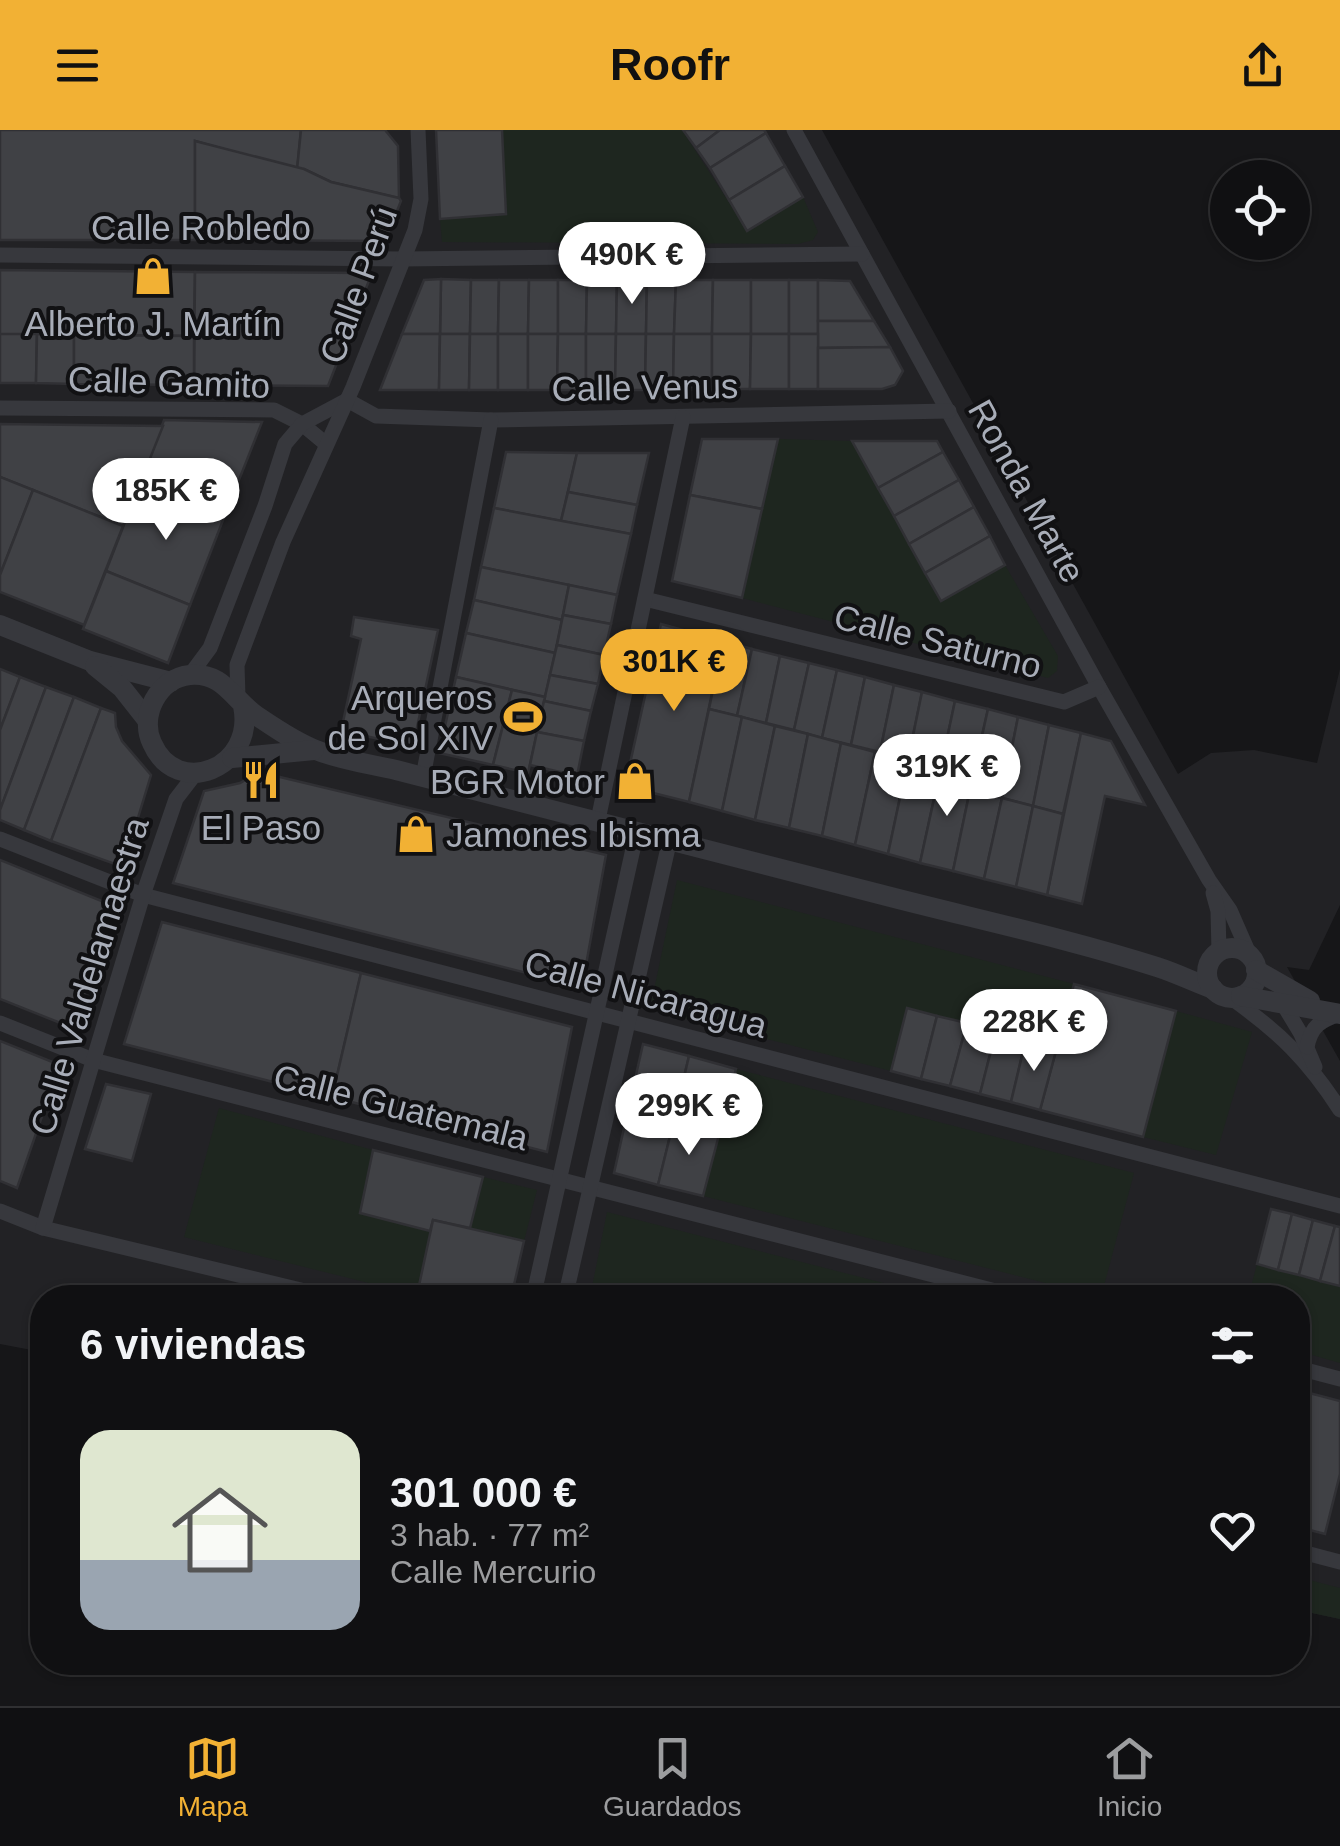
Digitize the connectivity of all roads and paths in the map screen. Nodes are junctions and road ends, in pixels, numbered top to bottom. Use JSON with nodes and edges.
{"nodes":[{"id":1,"x":418,"y":130,"type":"edge"},
{"id":2,"x":794,"y":130,"type":"edge"},
{"id":3,"x":862,"y":254,"type":"junction"},
{"id":4,"x":0,"y":256,"type":"edge"},
{"id":5,"x":402,"y":259,"type":"junction"},
{"id":6,"x":347,"y":400,"type":"junction"},
{"id":7,"x":0,"y":408,"type":"edge"},
{"id":8,"x":949,"y":411,"type":"junction"},
{"id":9,"x":683,"y":417,"type":"junction"},
{"id":10,"x":490,"y":420,"type":"junction"},
{"id":11,"x":302,"y":424,"type":"junction"},
{"id":12,"x":326,"y":444,"type":"junction"},
{"id":13,"x":645,"y":599,"type":"junction"},
{"id":14,"x":0,"y":625,"type":"edge"},
{"id":15,"x":90,"y":661,"type":"junction"},
{"id":16,"x":181,"y":678,"type":"junction"},
{"id":17,"x":1099,"y":686,"type":"junction"},
{"id":18,"x":241,"y":702,"type":"junction"},
{"id":19,"x":148,"y":721,"type":"junction"},
{"id":20,"x":316,"y":750,"type":"junction"},
{"id":21,"x":232,"y":758,"type":"junction"},
{"id":22,"x":168,"y":764,"type":"junction"},
{"id":23,"x":196,"y":773,"type":"junction"},
{"id":24,"x":423,"y":777,"type":"junction"},
{"id":25,"x":176,"y":799,"type":"junction"},
{"id":26,"x":598,"y":820,"type":"junction"},
{"id":27,"x":637,"y":831,"type":"junction"},
{"id":28,"x":0,"y":839,"type":"edge"},
{"id":29,"x":670,"y":839,"type":"junction"},
{"id":30,"x":1209,"y":880,"type":"junction"},
{"id":31,"x":143,"y":895,"type":"junction"},
{"id":32,"x":1215,"y":956,"type":"junction"},
{"id":33,"x":1157,"y":967,"type":"junction"},
{"id":34,"x":1260,"y":970,"type":"junction"},
{"id":35,"x":1228,"y":994,"type":"junction"},
{"id":36,"x":1282,"y":1003,"type":"junction"},
{"id":37,"x":597,"y":1011,"type":"junction"},
{"id":38,"x":1340,"y":1014,"type":"edge"},
{"id":39,"x":628,"y":1020,"type":"junction"},
{"id":40,"x":0,"y":1023,"type":"edge"},
{"id":41,"x":1307,"y":1046,"type":"junction"},
{"id":42,"x":93,"y":1060,"type":"junction"},
{"id":43,"x":1321,"y":1080,"type":"junction"},
{"id":44,"x":1340,"y":1110,"type":"edge"},
{"id":45,"x":560,"y":1179,"type":"junction"},
{"id":46,"x":590,"y":1186,"type":"junction"},
{"id":47,"x":1340,"y":1206,"type":"edge"},
{"id":48,"x":0,"y":1210,"type":"edge"},
{"id":49,"x":43,"y":1228,"type":"junction"},
{"id":50,"x":280,"y":1285,"type":"edge"},
{"id":51,"x":537,"y":1285,"type":"edge"},
{"id":52,"x":567,"y":1285,"type":"edge"},
{"id":53,"x":973,"y":1285,"type":"edge"},
{"id":54,"x":1310,"y":1371,"type":"edge"},
{"id":55,"x":1340,"y":1379,"type":"edge"},
{"id":56,"x":1310,"y":1554,"type":"edge"},
{"id":57,"x":1340,"y":1562,"type":"edge"}],
"edges":[{"from":1,"to":5,"type":"street","name":"Calle Perú"},
{"from":2,"to":3,"type":"street","name":"Ronda Marte"},
{"from":3,"to":5,"type":"street","name":"Calle Robledo"},
{"from":3,"to":8,"type":"street","name":"Ronda Marte"},
{"from":4,"to":5,"type":"street","name":"Calle Robledo"},
{"from":5,"to":6,"type":"street","name":"Calle Perú"},
{"from":6,"to":10,"type":"street","name":"Calle Venus"},
{"from":6,"to":11,"type":"street","name":"Calle Perú"},
{"from":6,"to":12,"type":"street","name":"Calle Perú"},
{"from":7,"to":11,"type":"street","name":"Calle Gamito"},
{"from":8,"to":9,"type":"street","name":"Calle Venus"},
{"from":8,"to":17,"type":"street","name":"Ronda Marte"},
{"from":9,"to":10,"type":"street","name":"Calle Venus"},
{"from":9,"to":13,"type":"street"},
{"from":10,"to":24,"type":"street"},
{"from":11,"to":12,"type":"street","name":"Calle Gamito"},
{"from":11,"to":16,"type":"street"},
{"from":12,"to":18,"type":"street","name":"Calle Perú"},
{"from":13,"to":17,"type":"street","name":"Calle Saturno"},
{"from":13,"to":26,"type":"street"},
{"from":14,"to":15,"type":"street"},
{"from":15,"to":16,"type":"street"},
{"from":15,"to":19,"type":"street"},
{"from":16,"to":18,"type":"street"},
{"from":16,"to":19,"type":"street"},
{"from":17,"to":30,"type":"street","name":"Ronda Marte"},
{"from":18,"to":20,"type":"street"},
{"from":18,"to":21,"type":"street"},
{"from":19,"to":22,"type":"street"},
{"from":20,"to":21,"type":"street"},
{"from":20,"to":24,"type":"street"},
{"from":21,"to":23,"type":"street"},
{"from":22,"to":23,"type":"street"},
{"from":22,"to":25,"type":"street","name":"Calle Valdelamaestra"},
{"from":23,"to":25,"type":"street","name":"Calle Valdelamaestra"},
{"from":24,"to":26,"type":"street"},
{"from":25,"to":31,"type":"street","name":"Calle Valdelamaestra"},
{"from":26,"to":27,"type":"street"},
{"from":27,"to":29,"type":"street"},
{"from":27,"to":37,"type":"street"},
{"from":28,"to":31,"type":"street","name":"Calle Nicaragua"},
{"from":29,"to":33,"type":"street"},
{"from":29,"to":39,"type":"street"},
{"from":30,"to":32,"type":"street","name":"Ronda Marte"},
{"from":30,"to":34,"type":"street","name":"Ronda Marte"},
{"from":31,"to":37,"type":"street","name":"Calle Nicaragua"},
{"from":31,"to":42,"type":"street","name":"Calle Valdelamaestra"},
{"from":32,"to":33,"type":"street"},
{"from":32,"to":34,"type":"street"},
{"from":32,"to":35,"type":"street"},
{"from":33,"to":35,"type":"street"},
{"from":34,"to":35,"type":"street"},
{"from":34,"to":36,"type":"street","name":"Ronda Marte"},
{"from":34,"to":38,"type":"street"},
{"from":35,"to":36,"type":"street"},
{"from":35,"to":43,"type":"street","name":"Ronda Marte"},
{"from":36,"to":38,"type":"street"},
{"from":36,"to":41,"type":"street","name":"Ronda Marte"},
{"from":37,"to":39,"type":"street","name":"Calle Nicaragua"},
{"from":37,"to":45,"type":"street"},
{"from":38,"to":41,"type":"street"},
{"from":39,"to":46,"type":"street"},
{"from":39,"to":47,"type":"street","name":"Calle Nicaragua"},
{"from":40,"to":42,"type":"street","name":"Calle Guatemala"},
{"from":41,"to":43,"type":"street","name":"Ronda Marte"},
{"from":42,"to":45,"type":"street","name":"Calle Guatemala"},
{"from":42,"to":49,"type":"street","name":"Calle Valdelamaestra"},
{"from":43,"to":44,"type":"street","name":"Ronda Marte"},
{"from":45,"to":46,"type":"street","name":"Calle Guatemala"},
{"from":45,"to":51,"type":"street"},
{"from":46,"to":52,"type":"street"},
{"from":46,"to":53,"type":"street","name":"Calle Guatemala"},
{"from":48,"to":49,"type":"street"},
{"from":49,"to":50,"type":"street"},
{"from":54,"to":55,"type":"street"},
{"from":56,"to":57,"type":"street"}]}
